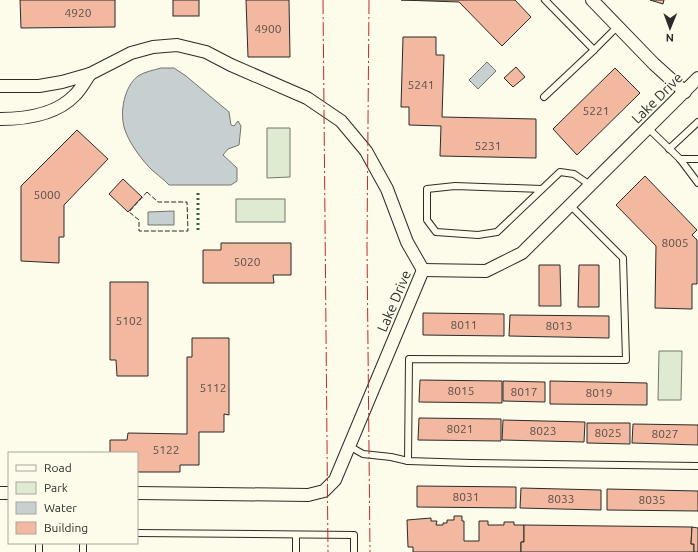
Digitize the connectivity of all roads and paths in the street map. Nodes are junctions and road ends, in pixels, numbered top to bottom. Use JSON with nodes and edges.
{"nodes":[{"id":1,"x":545,"y":0,"type":"edge"},
{"id":2,"x":592,"y":0,"type":"edge"},
{"id":3,"x":618,"y":26,"type":"junction"},
{"id":4,"x":594,"y":50,"type":"junction"},
{"id":5,"x":90,"y":74,"type":"junction"},
{"id":6,"x":698,"y":78,"type":"edge"},
{"id":7,"x":0,"y":86,"type":"edge"},
{"id":8,"x":685,"y":92,"type":"junction"},
{"id":9,"x":544,"y":97,"type":"dead end"},
{"id":10,"x":0,"y":119,"type":"edge"},
{"id":11,"x":698,"y":122,"type":"edge"},
{"id":12,"x":648,"y":128,"type":"junction"},
{"id":13,"x":669,"y":149,"type":"junction"},
{"id":14,"x":680,"y":159,"type":"junction"},
{"id":15,"x":698,"y":159,"type":"edge"},
{"id":16,"x":698,"y":183,"type":"edge"},
{"id":17,"x":590,"y":186,"type":"junction"},
{"id":18,"x":542,"y":188,"type":"junction"},
{"id":19,"x":570,"y":205,"type":"junction"},
{"id":20,"x":423,"y":270,"type":"junction"},
{"id":21,"x":349,"y":446,"type":"junction"},
{"id":22,"x":408,"y":460,"type":"junction"},
{"id":23,"x":698,"y":466,"type":"edge"},
{"id":24,"x":138,"y":493,"type":"edge"},
{"id":25,"x":138,"y":533,"type":"edge"},
{"id":26,"x":296,"y":535,"type":"junction"},
{"id":27,"x":296,"y":552,"type":"edge"},
{"id":28,"x":354,"y":552,"type":"edge"}],
"edges":[{"from":1,"to":4,"type":"lane"},
{"from":2,"to":3,"type":"street"},
{"from":3,"to":4,"type":"lane"},
{"from":3,"to":8,"type":"street"},
{"from":4,"to":9,"type":"lane"},
{"from":5,"to":7,"type":"street"},
{"from":5,"to":10,"type":"street"},
{"from":5,"to":20,"type":"street"},
{"from":6,"to":8,"type":"street","name":"Lake Drive"},
{"from":8,"to":12,"type":"street","name":"Lake Drive"},
{"from":11,"to":13,"type":"lane"},
{"from":12,"to":13,"type":"lane"},
{"from":12,"to":17,"type":"street","name":"Lake Drive"},
{"from":13,"to":14,"type":"lane"},
{"from":14,"to":15,"type":"lane"},
{"from":14,"to":16,"type":"lane"},
{"from":17,"to":18,"type":"lane"},
{"from":17,"to":19,"type":"street","name":"Lake Drive"},
{"from":18,"to":18,"type":"lane"},
{"from":19,"to":20,"type":"street","name":"Lake Drive"},
{"from":19,"to":22,"type":"lane"},
{"from":20,"to":21,"type":"street","name":"Lake Drive"},
{"from":21,"to":22,"type":"lane"},
{"from":21,"to":24,"type":"street","name":"Lake Drive"},
{"from":22,"to":23,"type":"lane"},
{"from":25,"to":26,"type":"lane"},
{"from":26,"to":27,"type":"lane"},
{"from":26,"to":28,"type":"lane"}]}
